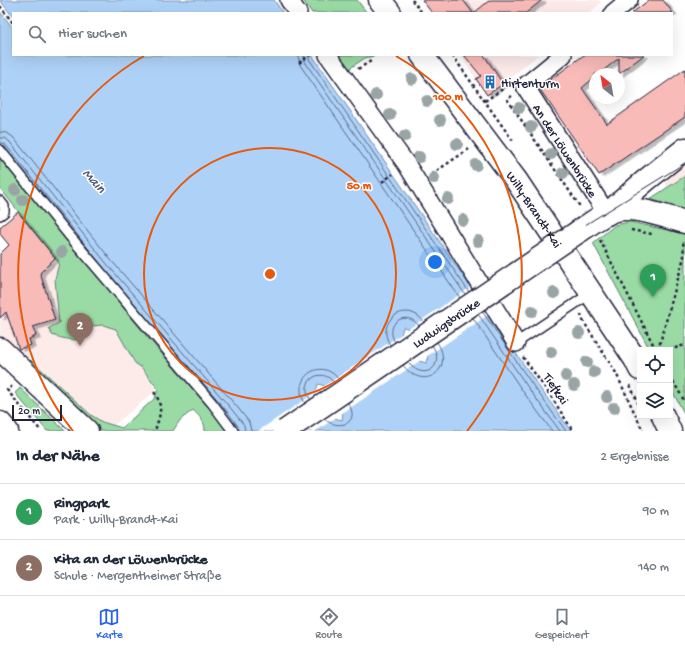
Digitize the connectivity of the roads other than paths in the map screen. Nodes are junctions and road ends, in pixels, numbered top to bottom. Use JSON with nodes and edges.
{"nodes":[{"id":1,"x":289,"y":0,"type":"edge"},
{"id":2,"x":380,"y":0,"type":"edge"},
{"id":3,"x":629,"y":0,"type":"edge"},
{"id":4,"x":297,"y":12,"type":"edge"},
{"id":5,"x":389,"y":12,"type":"edge"},
{"id":6,"x":615,"y":12,"type":"edge"},
{"id":7,"x":329,"y":56,"type":"edge"},
{"id":8,"x":423,"y":56,"type":"edge"},
{"id":9,"x":562,"y":56,"type":"edge"},
{"id":10,"x":685,"y":149,"type":"edge"},
{"id":11,"x":0,"y":150,"type":"edge"},
{"id":12,"x":645,"y":180,"type":"junction"},
{"id":13,"x":0,"y":201,"type":"edge"},
{"id":14,"x":0,"y":215,"type":"edge"},
{"id":15,"x":634,"y":220,"type":"junction"},
{"id":16,"x":592,"y":223,"type":"junction"},
{"id":17,"x":682,"y":234,"type":"edge"},
{"id":18,"x":592,"y":293,"type":"junction"},
{"id":19,"x":0,"y":349,"type":"edge"},
{"id":20,"x":519,"y":350,"type":"joint"},
{"id":21,"x":637,"y":363,"type":"edge"},
{"id":22,"x":664,"y":419,"type":"edge"},
{"id":23,"x":0,"y":423,"type":"edge"},
{"id":24,"x":7,"y":431,"type":"edge"},
{"id":25,"x":87,"y":431,"type":"edge"},
{"id":26,"x":233,"y":431,"type":"edge"},
{"id":27,"x":285,"y":431,"type":"edge"},
{"id":28,"x":670,"y":431,"type":"edge"}],
"edges":[{"from":1,"to":4,"type":"street"},
{"from":2,"to":5,"type":"main road"},
{"from":3,"to":6,"type":"street"},
{"from":7,"to":20,"type":"street"},
{"from":8,"to":18,"type":"main road","name":"Willy-Brandt-Kai"},
{"from":9,"to":16,"type":"street","name":"An der Löwenbrücke"},
{"from":10,"to":12,"type":"main road"},
{"from":11,"to":26,"type":"lane"},
{"from":12,"to":15,"type":"main road"},
{"from":12,"to":16,"type":"main road"},
{"from":13,"to":14,"type":"lane"},
{"from":15,"to":16,"type":"main road"},
{"from":15,"to":17,"type":"main road"},
{"from":16,"to":27,"type":"main road","name":"Ludwigsbrücke","bridge":true},
{"from":18,"to":20,"type":"lane"},
{"from":18,"to":21,"type":"main road","name":"Willy-Brandt-Kai"},
{"from":19,"to":25,"type":"main road"},
{"from":22,"to":28,"type":"main road"},
{"from":23,"to":24,"type":"main road"}]}
